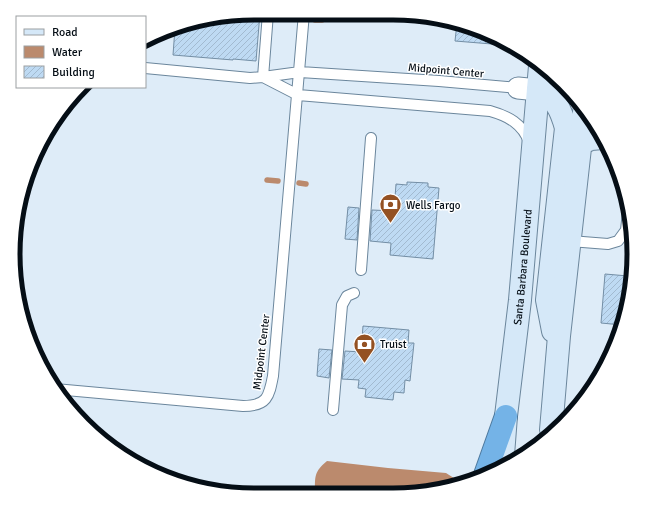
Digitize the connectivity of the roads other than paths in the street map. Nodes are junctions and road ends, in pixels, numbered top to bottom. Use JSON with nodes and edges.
{"nodes":[{"id":1,"x":267,"y":20,"type":"edge"},
{"id":2,"x":304,"y":20,"type":"edge"},
{"id":3,"x":146,"y":68,"type":"edge"},
{"id":4,"x":538,"y":70,"type":"edge"},
{"id":5,"x":300,"y":72,"type":"junction"},
{"id":6,"x":263,"y":77,"type":"junction"},
{"id":7,"x":528,"y":89,"type":"junction"},
{"id":8,"x":298,"y":95,"type":"junction"},
{"id":9,"x":583,"y":118,"type":"edge"},
{"id":10,"x":371,"y":138,"type":"dead end"},
{"id":11,"x":597,"y":139,"type":"edge"},
{"id":12,"x":581,"y":143,"type":"junction"},
{"id":13,"x":532,"y":156,"type":"junction"},
{"id":14,"x":625,"y":231,"type":"edge"},
{"id":15,"x":570,"y":241,"type":"junction"},
{"id":16,"x":361,"y":270,"type":"dead end"},
{"id":17,"x":354,"y":293,"type":"dead end"},
{"id":18,"x":558,"y":352,"type":"junction"},
{"id":19,"x":63,"y":389,"type":"edge"},
{"id":20,"x":333,"y":410,"type":"dead end"},
{"id":21,"x":506,"y":416,"type":"junction"},
{"id":22,"x":551,"y":426,"type":"edge"},
{"id":23,"x":503,"y":461,"type":"edge"},
{"id":24,"x":488,"y":468,"type":"edge"}],
"edges":[{"from":1,"to":6,"type":"lane"},
{"from":2,"to":5,"type":"lane","name":"Midpoint Center"},
{"from":3,"to":6,"type":"lane","name":"Midpoint Center"},
{"from":4,"to":7,"type":"main road","name":"Santa Barbara Boulevard"},
{"from":5,"to":6,"type":"lane","name":"Midpoint Center"},
{"from":5,"to":7,"type":"lane","name":"Midpoint Center"},
{"from":5,"to":8,"type":"lane","name":"Midpoint Center"},
{"from":6,"to":8,"type":"lane"},
{"from":7,"to":13,"type":"main road","name":"Santa Barbara Boulevard"},
{"from":7,"to":18,"type":"main road"},
{"from":8,"to":13,"type":"lane"},
{"from":8,"to":19,"type":"lane","name":"Midpoint Center"},
{"from":9,"to":12,"type":"main road"},
{"from":10,"to":16,"type":"lane"},
{"from":11,"to":12,"type":"main road"},
{"from":12,"to":15,"type":"main road"},
{"from":13,"to":21,"type":"main road","name":"Santa Barbara Boulevard"},
{"from":14,"to":15,"type":"lane"},
{"from":15,"to":18,"type":"main road"},
{"from":17,"to":20,"type":"lane"},
{"from":18,"to":22,"type":"main road"},
{"from":21,"to":23,"type":"main road","name":"Santa Barbara Boulevard"},
{"from":21,"to":24,"type":"highway"}]}
